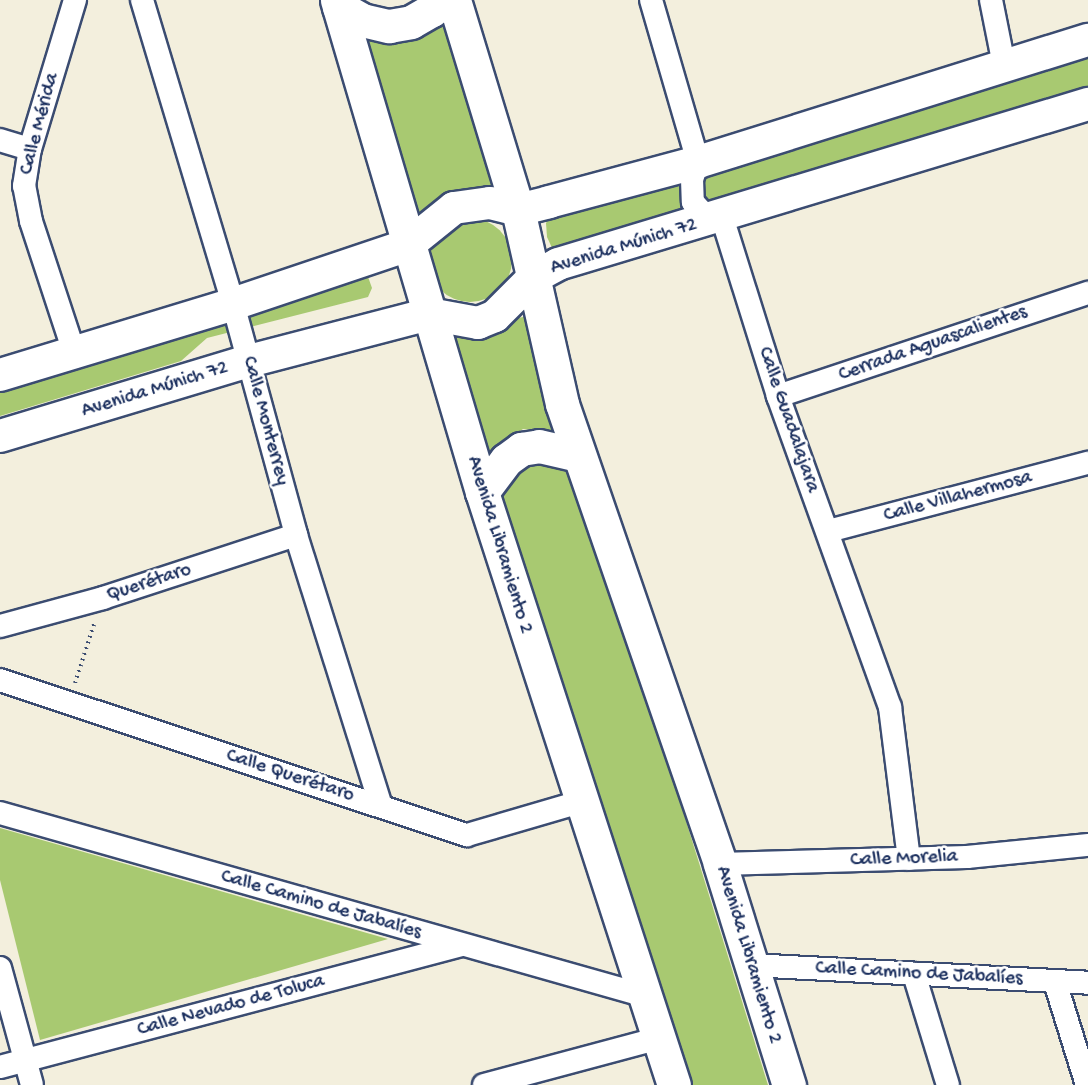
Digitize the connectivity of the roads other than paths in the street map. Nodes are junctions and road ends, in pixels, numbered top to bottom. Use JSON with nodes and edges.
{"nodes":[{"id":1,"x":75,"y":0,"type":"edge"},
{"id":2,"x":142,"y":0,"type":"edge"},
{"id":3,"x":439,"y":0,"type":"edge"},
{"id":4,"x":454,"y":0,"type":"edge"},
{"id":5,"x":652,"y":0,"type":"edge"},
{"id":6,"x":991,"y":0,"type":"edge"},
{"id":7,"x":338,"y":3,"type":"edge"},
{"id":8,"x":1088,"y":39,"type":"edge"},
{"id":9,"x":1004,"y":65,"type":"junction"},
{"id":10,"x":1088,"y":104,"type":"edge"},
{"id":11,"x":0,"y":140,"type":"edge"},
{"id":12,"x":30,"y":149,"type":"junction"},
{"id":13,"x":698,"y":162,"type":"junction"},
{"id":14,"x":518,"y":210,"type":"junction"},
{"id":15,"x":722,"y":217,"type":"junction"},
{"id":16,"x":408,"y":245,"type":"junction"},
{"id":17,"x":534,"y":276,"type":"junction"},
{"id":18,"x":1088,"y":293,"type":"edge"},
{"id":19,"x":233,"y":304,"type":"junction"},
{"id":20,"x":429,"y":314,"type":"junction"},
{"id":21,"x":74,"y":352,"type":"junction"},
{"id":22,"x":249,"y":361,"type":"junction"},
{"id":23,"x":0,"y":375,"type":"edge"},
{"id":24,"x":778,"y":396,"type":"junction"},
{"id":25,"x":0,"y":436,"type":"edge"},
{"id":26,"x":578,"y":455,"type":"junction"},
{"id":27,"x":1088,"y":464,"type":"edge"},
{"id":28,"x":482,"y":492,"type":"junction"},
{"id":29,"x":828,"y":531,"type":"junction"},
{"id":30,"x":296,"y":535,"type":"junction"},
{"id":31,"x":0,"y":626,"type":"edge"},
{"id":32,"x":0,"y":680,"type":"edge"},
{"id":33,"x":580,"y":802,"type":"junction"},
{"id":34,"x":381,"y":806,"type":"junction"},
{"id":35,"x":0,"y":813,"type":"edge"},
{"id":36,"x":1088,"y":845,"type":"edge"},
{"id":37,"x":909,"y":859,"type":"junction"},
{"id":38,"x":720,"y":864,"type":"junction"},
{"id":39,"x":463,"y":945,"type":"junction"},
{"id":40,"x":750,"y":965,"type":"junction"},
{"id":41,"x":0,"y":968,"type":"edge"},
{"id":42,"x":914,"y":974,"type":"junction"},
{"id":43,"x":1055,"y":982,"type":"junction"},
{"id":44,"x":1088,"y":983,"type":"edge"},
{"id":45,"x":642,"y":996,"type":"junction"},
{"id":46,"x":660,"y":1038,"type":"junction"},
{"id":47,"x":25,"y":1061,"type":"junction"},
{"id":48,"x":0,"y":1067,"type":"edge"},
{"id":49,"x":32,"y":1085,"type":"edge"},
{"id":50,"x":483,"y":1085,"type":"edge"},
{"id":51,"x":674,"y":1085,"type":"edge"},
{"id":52,"x":789,"y":1085,"type":"edge"},
{"id":53,"x":948,"y":1085,"type":"edge"},
{"id":54,"x":1087,"y":1085,"type":"edge"}],
"edges":[{"from":1,"to":12,"type":"street","name":"Calle Mérida"},
{"from":2,"to":19,"type":"street","name":"Calle Monterrey"},
{"from":3,"to":7,"type":"main road"},
{"from":4,"to":14,"type":"main road","name":"Avenida Libramiento 2"},
{"from":5,"to":13,"type":"street"},
{"from":6,"to":9,"type":"street"},
{"from":7,"to":16,"type":"main road","name":"Avenida Libramiento 2"},
{"from":8,"to":9,"type":"main road"},
{"from":9,"to":13,"type":"main road"},
{"from":10,"to":15,"type":"main road","name":"Avenida Múnich 72"},
{"from":11,"to":12,"type":"street"},
{"from":12,"to":21,"type":"street","name":"Calle Mérida"},
{"from":13,"to":14,"type":"main road"},
{"from":13,"to":15,"type":"street"},
{"from":14,"to":16,"type":"main road"},
{"from":14,"to":17,"type":"main road","name":"Avenida Libramiento 2"},
{"from":15,"to":17,"type":"main road","name":"Avenida Múnich 72"},
{"from":15,"to":24,"type":"street","name":"Calle Guadalajara"},
{"from":16,"to":19,"type":"main road"},
{"from":16,"to":20,"type":"main road","name":"Avenida Libramiento 2"},
{"from":17,"to":20,"type":"main road","name":"Avenida Múnich 72"},
{"from":17,"to":26,"type":"main road","name":"Avenida Libramiento 2"},
{"from":18,"to":24,"type":"street","name":"Cerrada Aguascalientes"},
{"from":19,"to":21,"type":"main road"},
{"from":19,"to":22,"type":"street","name":"Calle Monterrey"},
{"from":20,"to":22,"type":"main road","name":"Avenida Múnich 72"},
{"from":20,"to":28,"type":"main road","name":"Avenida Libramiento 2"},
{"from":21,"to":23,"type":"main road"},
{"from":22,"to":25,"type":"main road","name":"Avenida Múnich 72"},
{"from":22,"to":30,"type":"street","name":"Calle Monterrey"},
{"from":24,"to":29,"type":"street","name":"Calle Guadalajara"},
{"from":26,"to":28,"type":"main road"},
{"from":26,"to":38,"type":"main road","name":"Avenida Libramiento 2"},
{"from":27,"to":29,"type":"street","name":"Calle Villahermosa"},
{"from":28,"to":33,"type":"main road","name":"Avenida Libramiento 2"},
{"from":29,"to":37,"type":"street","name":"Calle Guadalajara"},
{"from":30,"to":31,"type":"street","name":"Querétaro"},
{"from":30,"to":34,"type":"street","name":"Calle Monterrey"},
{"from":32,"to":34,"type":"street","name":"Calle Querétaro"},
{"from":33,"to":34,"type":"street","name":"Calle Querétaro"},
{"from":33,"to":45,"type":"main road","name":"Avenida Libramiento 2"},
{"from":35,"to":39,"type":"street","name":"Calle Camino de Jabalíes"},
{"from":36,"to":37,"type":"street","name":"Calle Morelia"},
{"from":37,"to":38,"type":"street","name":"Calle Morelia"},
{"from":38,"to":40,"type":"main road","name":"Avenida Libramiento 2"},
{"from":39,"to":45,"type":"street","name":"Calle Camino de Jabalíes"},
{"from":39,"to":47,"type":"street","name":"Calle Nevado de Toluca"},
{"from":40,"to":42,"type":"street","name":"Calle Camino de Jabalíes"},
{"from":40,"to":52,"type":"main road","name":"Avenida Libramiento 2"},
{"from":41,"to":47,"type":"street"},
{"from":42,"to":43,"type":"street","name":"Calle Camino de Jabalíes"},
{"from":42,"to":53,"type":"street"},
{"from":43,"to":44,"type":"street","name":"Calle Camino de Jabalíes"},
{"from":43,"to":54,"type":"street"},
{"from":45,"to":46,"type":"main road","name":"Avenida Libramiento 2"},
{"from":46,"to":50,"type":"street"},
{"from":46,"to":51,"type":"main road","name":"Avenida Libramiento 2"},
{"from":47,"to":48,"type":"street","name":"Calle Nevado de Toluca"},
{"from":47,"to":49,"type":"street"}]}
